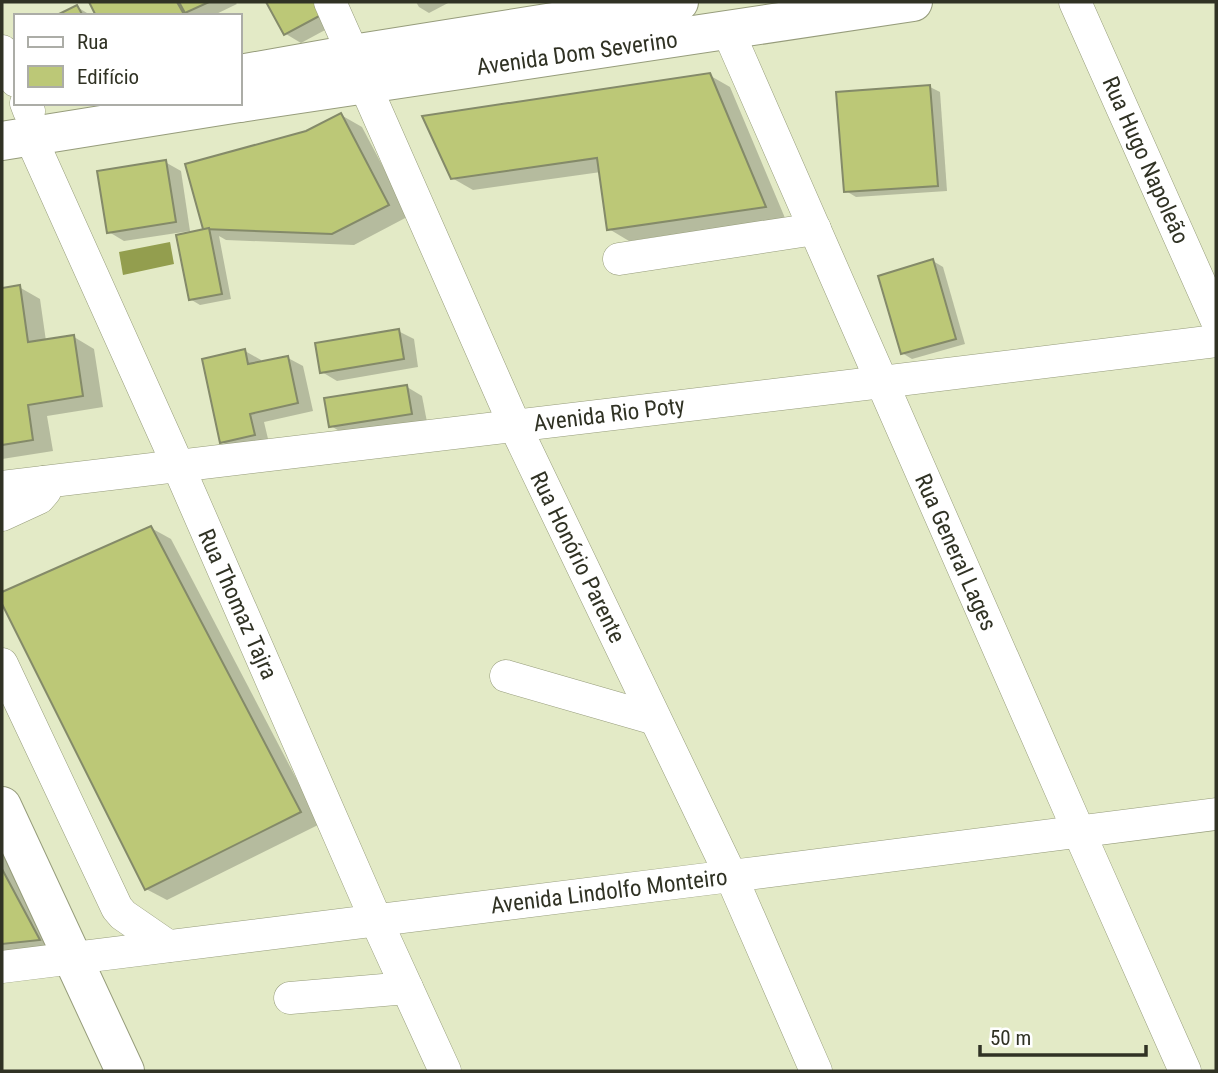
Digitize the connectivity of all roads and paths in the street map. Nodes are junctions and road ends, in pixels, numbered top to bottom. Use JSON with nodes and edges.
{"nodes":[{"id":1,"x":330,"y":2,"type":"edge"},
{"id":2,"x":679,"y":2,"type":"edge"},
{"id":3,"x":913,"y":2,"type":"edge"},
{"id":4,"x":1075,"y":2,"type":"edge"},
{"id":5,"x":728,"y":31,"type":"junction"},
{"id":6,"x":2,"y":51,"type":"edge"},
{"id":7,"x":358,"y":69,"type":"junction"},
{"id":8,"x":242,"y":74,"type":"edge"},
{"id":9,"x":14,"y":102,"type":"edge"},
{"id":10,"x":242,"y":102,"type":"edge"},
{"id":11,"x":64,"y":105,"type":"edge"},
{"id":12,"x":202,"y":105,"type":"edge"},
{"id":13,"x":17,"y":115,"type":"edge"},
{"id":14,"x":815,"y":229,"type":"junction"},
{"id":15,"x":620,"y":258,"type":"dead end"},
{"id":16,"x":1216,"y":319,"type":"edge"},
{"id":17,"x":1216,"y":341,"type":"edge"},
{"id":18,"x":882,"y":382,"type":"junction"},
{"id":19,"x":515,"y":426,"type":"junction"},
{"id":20,"x":178,"y":466,"type":"junction"},
{"id":21,"x":44,"y":482,"type":"junction"},
{"id":22,"x":2,"y":486,"type":"edge"},
{"id":23,"x":2,"y":515,"type":"edge"},
{"id":24,"x":2,"y":664,"type":"edge"},
{"id":25,"x":506,"y":676,"type":"dead end"},
{"id":26,"x":655,"y":719,"type":"junction"},
{"id":27,"x":2,"y":806,"type":"edge"},
{"id":28,"x":1216,"y":814,"type":"edge"},
{"id":29,"x":1079,"y":832,"type":"junction"},
{"id":30,"x":731,"y":876,"type":"junction"},
{"id":31,"x":376,"y":920,"type":"junction"},
{"id":32,"x":168,"y":946,"type":"junction"},
{"id":33,"x":72,"y":958,"type":"junction"},
{"id":34,"x":2,"y":967,"type":"edge"},
{"id":35,"x":407,"y":988,"type":"junction"},
{"id":36,"x":290,"y":998,"type":"dead end"},
{"id":37,"x":125,"y":1071,"type":"edge"},
{"id":38,"x":444,"y":1071,"type":"edge"},
{"id":39,"x":816,"y":1071,"type":"edge"},
{"id":40,"x":1185,"y":1071,"type":"edge"}],
"edges":[{"from":1,"to":7,"type":"street","name":"Rua Honório Parente"},
{"from":2,"to":7,"type":"main road","name":"Avenida Dom Severino"},
{"from":3,"to":5,"type":"main road","name":"Avenida Dom Severino"},
{"from":4,"to":16,"type":"street","name":"Rua Hugo Napoleão"},
{"from":5,"to":7,"type":"main road","name":"Avenida Dom Severino"},
{"from":5,"to":14,"type":"street","name":"Rua General Lages"},
{"from":6,"to":9,"type":"street","name":"Rua Thomaz Tajra"},
{"from":7,"to":8,"type":"main road","name":"Avenida Dom Severino"},
{"from":7,"to":10,"type":"main road","name":"Avenida Dom Severino"},
{"from":7,"to":19,"type":"street","name":"Rua Honório Parente"},
{"from":11,"to":13,"type":"main road"},
{"from":12,"to":13,"type":"main road","name":"Avenida Dom Severino"},
{"from":13,"to":20,"type":"street","name":"Rua Thomaz Tajra"},
{"from":14,"to":15,"type":"street"},
{"from":14,"to":18,"type":"street","name":"Rua General Lages"},
{"from":17,"to":18,"type":"street","name":"Avenida Rio Poty"},
{"from":18,"to":19,"type":"street","name":"Avenida Rio Poty"},
{"from":18,"to":29,"type":"street","name":"Rua General Lages"},
{"from":19,"to":20,"type":"street","name":"Avenida Rio Poty"},
{"from":19,"to":26,"type":"street","name":"Rua Honório Parente"},
{"from":20,"to":21,"type":"street","name":"Avenida Rio Poty"},
{"from":20,"to":31,"type":"street","name":"Rua Thomaz Tajra"},
{"from":21,"to":22,"type":"street","name":"Avenida Rio Poty"},
{"from":21,"to":23,"type":"street"},
{"from":24,"to":32,"type":"street"},
{"from":25,"to":26,"type":"street"},
{"from":26,"to":30,"type":"street","name":"Rua Honório Parente"},
{"from":27,"to":33,"type":"main road"},
{"from":28,"to":29,"type":"street","name":"Avenida Lindolfo Monteiro"},
{"from":29,"to":30,"type":"street","name":"Avenida Lindolfo Monteiro"},
{"from":29,"to":40,"type":"street","name":"Rua General Lages"},
{"from":30,"to":31,"type":"street","name":"Avenida Lindolfo Monteiro"},
{"from":30,"to":39,"type":"street","name":"Rua Honório Parente"},
{"from":31,"to":32,"type":"street","name":"Avenida Lindolfo Monteiro"},
{"from":31,"to":35,"type":"street","name":"Rua Thomaz Tajra"},
{"from":32,"to":33,"type":"street","name":"Avenida Lindolfo Monteiro"},
{"from":33,"to":34,"type":"street","name":"Avenida Lindolfo Monteiro"},
{"from":33,"to":37,"type":"main road"},
{"from":35,"to":36,"type":"street"},
{"from":35,"to":38,"type":"street","name":"Rua Thomaz Tajra"}]}
